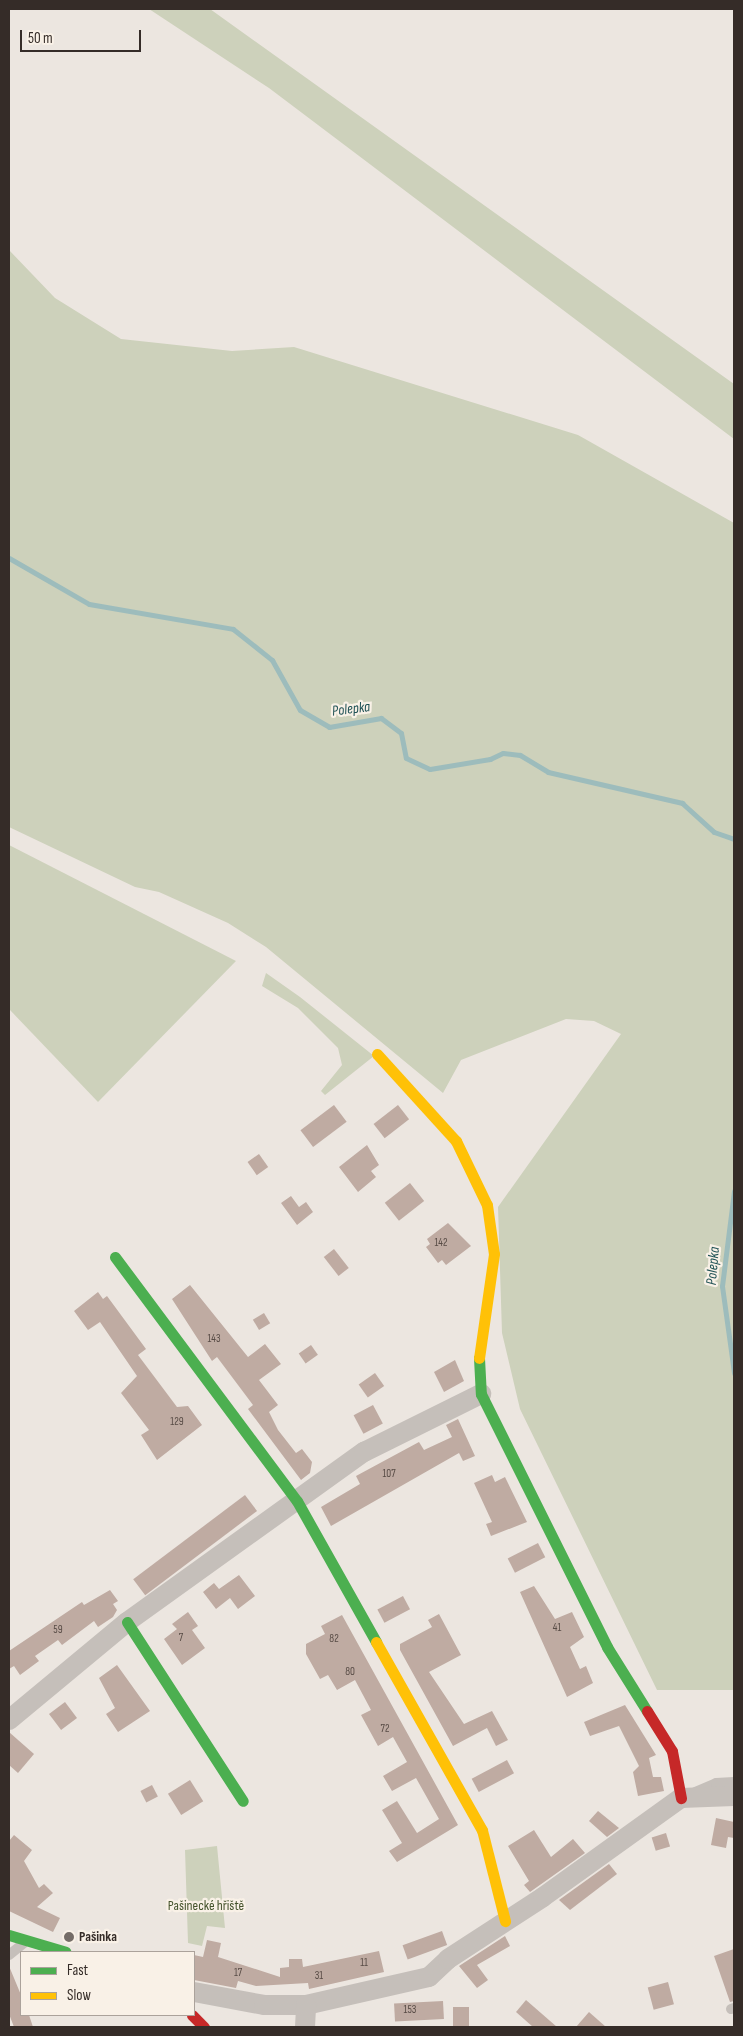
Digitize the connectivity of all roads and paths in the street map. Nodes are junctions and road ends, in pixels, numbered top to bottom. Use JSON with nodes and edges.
{"nodes":[{"id":1,"x":377,"y":1054,"type":"dead end"},
{"id":2,"x":115,"y":1257,"type":"dead end"},
{"id":3,"x":481,"y":1394,"type":"junction"},
{"id":4,"x":296,"y":1501,"type":"junction"},
{"id":5,"x":127,"y":1622,"type":"junction"},
{"id":6,"x":9,"y":1720,"type":"edge"},
{"id":7,"x":734,"y":1782,"type":"edge"},
{"id":8,"x":734,"y":1796,"type":"edge"},
{"id":9,"x":681,"y":1798,"type":"junction"},
{"id":10,"x":243,"y":1801,"type":"dead end"},
{"id":11,"x":505,"y":1921,"type":"junction"},
{"id":12,"x":9,"y":1935,"type":"edge"},
{"id":13,"x":29,"y":1939,"type":"junction"},
{"id":14,"x":63,"y":1951,"type":"edge"},
{"id":15,"x":9,"y":1955,"type":"edge"},
{"id":16,"x":195,"y":1992,"type":"edge"},
{"id":17,"x":306,"y":2005,"type":"junction"},
{"id":18,"x":193,"y":2016,"type":"edge"},
{"id":19,"x":204,"y":2027,"type":"edge"},
{"id":20,"x":305,"y":2027,"type":"edge"}],
"edges":[{"from":1,"to":3,"type":"street"},
{"from":2,"to":4,"type":"street"},
{"from":3,"to":4,"type":"street"},
{"from":3,"to":9,"type":"street"},
{"from":4,"to":5,"type":"street"},
{"from":4,"to":11,"type":"street"},
{"from":5,"to":6,"type":"street"},
{"from":5,"to":10,"type":"street"},
{"from":7,"to":9,"type":"lane"},
{"from":8,"to":9,"type":"street"},
{"from":9,"to":11,"type":"street"},
{"from":11,"to":17,"type":"street"},
{"from":12,"to":13,"type":"street"},
{"from":13,"to":14,"type":"street"},
{"from":13,"to":15,"type":"lane"},
{"from":16,"to":17,"type":"street"},
{"from":17,"to":20,"type":"street"},
{"from":18,"to":19,"type":"street"}]}
